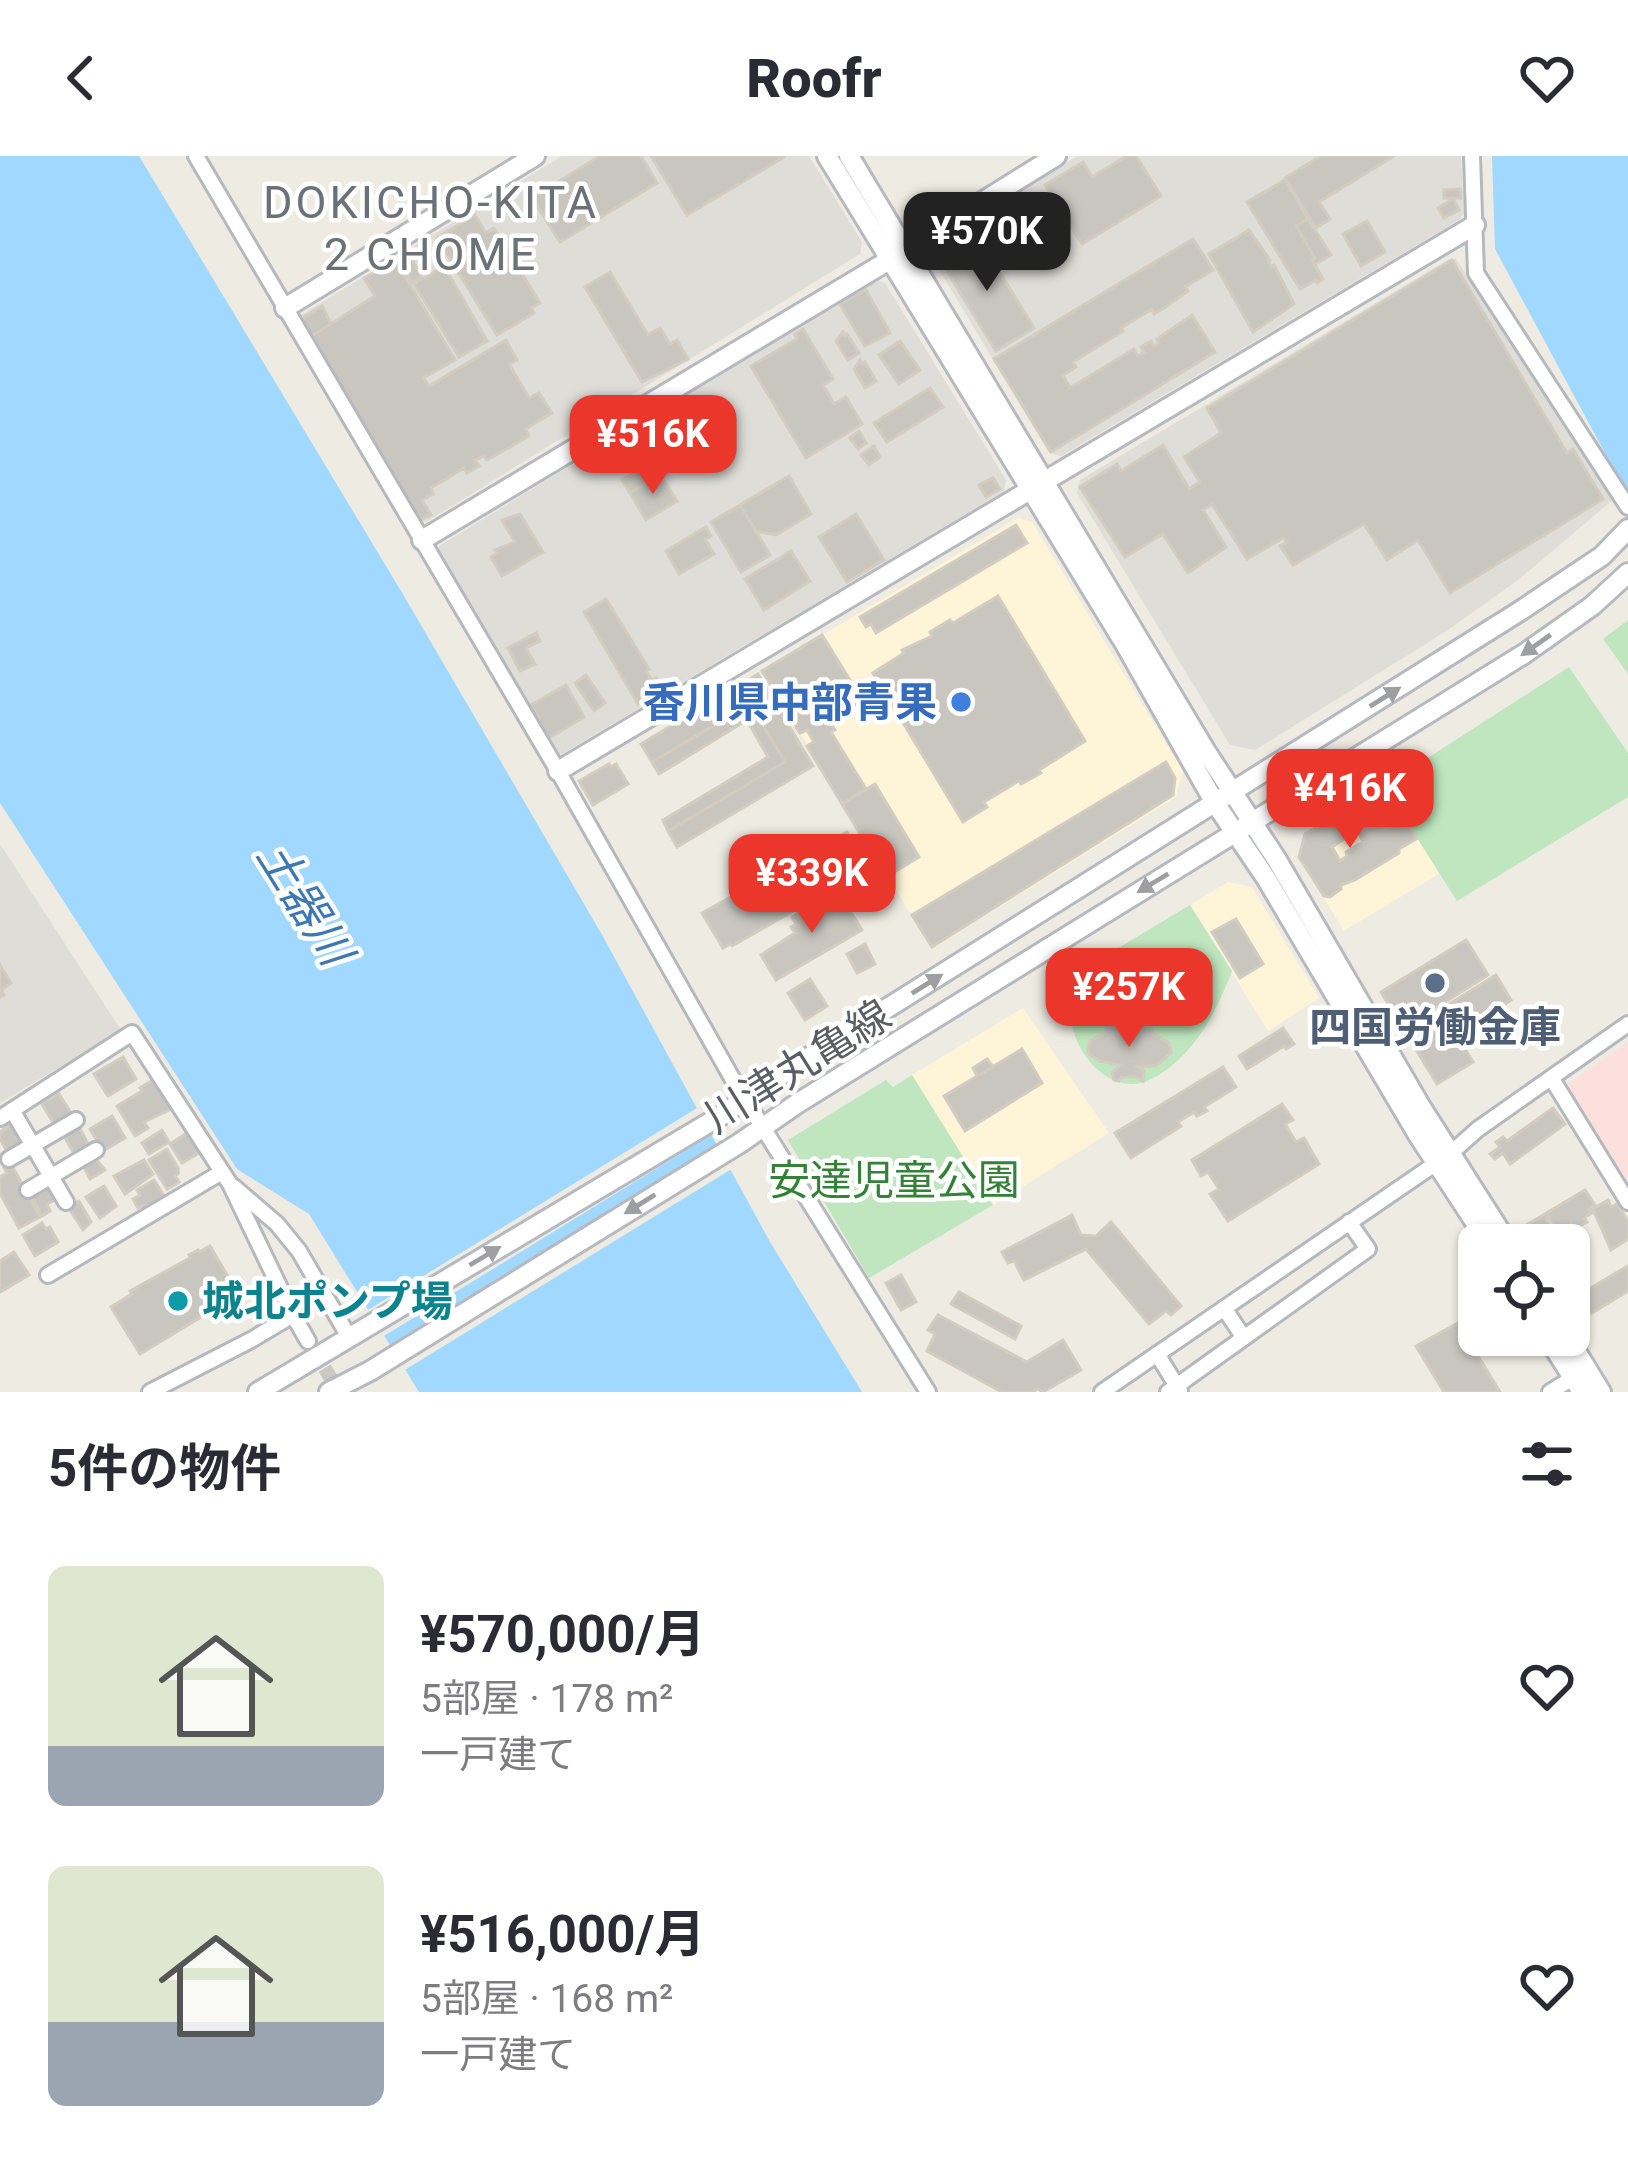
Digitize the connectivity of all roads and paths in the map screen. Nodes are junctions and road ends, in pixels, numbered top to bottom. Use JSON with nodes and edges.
{"nodes":[{"id":1,"x":196,"y":156,"type":"edge"},
{"id":2,"x":535,"y":156,"type":"edge"},
{"id":3,"x":827,"y":156,"type":"edge"},
{"id":4,"x":849,"y":156,"type":"edge"},
{"id":5,"x":1056,"y":156,"type":"edge"},
{"id":6,"x":1472,"y":156,"type":"edge"},
{"id":7,"x":1475,"y":225,"type":"junction"},
{"id":8,"x":898,"y":253,"type":"junction"},
{"id":9,"x":285,"y":308,"type":"junction"},
{"id":10,"x":1036,"y":485,"type":"junction"},
{"id":11,"x":1628,"y":507,"type":"edge"},
{"id":12,"x":1628,"y":530,"type":"edge"},
{"id":13,"x":422,"y":540,"type":"junction"},
{"id":14,"x":1628,"y":573,"type":"edge"},
{"id":15,"x":558,"y":771,"type":"junction"},
{"id":16,"x":1234,"y":791,"type":"junction"},
{"id":17,"x":1215,"y":803,"type":"junction"},
{"id":18,"x":1253,"y":822,"type":"junction"},
{"id":19,"x":1235,"y":833,"type":"junction"},
{"id":20,"x":1628,"y":1024,"type":"edge"},
{"id":21,"x":1552,"y":1078,"type":"junction"},
{"id":22,"x":745,"y":1099,"type":"junction"},
{"id":23,"x":6,"y":1114,"type":"edge"},
{"id":24,"x":76,"y":1120,"type":"dead end"},
{"id":25,"x":764,"y":1127,"type":"junction"},
{"id":26,"x":33,"y":1145,"type":"junction"},
{"id":27,"x":96,"y":1150,"type":"dead end"},
{"id":28,"x":1445,"y":1158,"type":"junction"},
{"id":29,"x":9,"y":1159,"type":"dead end"},
{"id":30,"x":51,"y":1177,"type":"junction"},
{"id":31,"x":226,"y":1178,"type":"junction"},
{"id":32,"x":28,"y":1190,"type":"dead end"},
{"id":33,"x":66,"y":1202,"type":"dead end"},
{"id":34,"x":1628,"y":1202,"type":"edge"},
{"id":35,"x":1348,"y":1222,"type":"junction"},
{"id":36,"x":1479,"y":1224,"type":"edge"},
{"id":37,"x":1494,"y":1224,"type":"edge"},
{"id":38,"x":48,"y":1275,"type":"dead end"},
{"id":39,"x":1224,"y":1308,"type":"junction"},
{"id":40,"x":292,"y":1315,"type":"junction"},
{"id":41,"x":349,"y":1337,"type":"junction"},
{"id":42,"x":1244,"y":1338,"type":"junction"},
{"id":43,"x":308,"y":1341,"type":"tunnel mouth"},
{"id":44,"x":1157,"y":1354,"type":"junction"},
{"id":45,"x":1562,"y":1356,"type":"edge"},
{"id":46,"x":1581,"y":1380,"type":"edge"},
{"id":47,"x":1175,"y":1390,"type":"edge"},
{"id":48,"x":150,"y":1392,"type":"edge"},
{"id":49,"x":258,"y":1392,"type":"edge"},
{"id":50,"x":329,"y":1392,"type":"edge"},
{"id":51,"x":928,"y":1392,"type":"edge"},
{"id":52,"x":1102,"y":1392,"type":"edge"},
{"id":53,"x":1550,"y":1392,"type":"edge"},
{"id":54,"x":1601,"y":1392,"type":"edge"}],
"edges":[{"from":1,"to":9,"type":"street"},
{"from":2,"to":9,"type":"street"},
{"from":3,"to":8,"type":"street"},
{"from":4,"to":8,"type":"street"},
{"from":5,"to":8,"type":"street"},
{"from":6,"to":7,"type":"street"},
{"from":7,"to":10,"type":"street"},
{"from":7,"to":11,"type":"street"},
{"from":8,"to":10,"type":"street"},
{"from":8,"to":13,"type":"street"},
{"from":9,"to":13,"type":"street"},
{"from":10,"to":15,"type":"street"},
{"from":10,"to":16,"type":"street"},
{"from":10,"to":17,"type":"street"},
{"from":16,"to":12,"type":"street","name":"川津丸亀線","one_way":true},
{"from":13,"to":15,"type":"street"},
{"from":14,"to":18,"type":"street","name":"川津丸亀線","one_way":true},
{"from":15,"to":22,"type":"street"},
{"from":16,"to":17,"type":"street","name":"川津丸亀線"},
{"from":16,"to":18,"type":"street"},
{"from":17,"to":19,"type":"street"},
{"from":22,"to":17,"type":"street","name":"川津丸亀線","one_way":true},
{"from":18,"to":19,"type":"street","name":"川津丸亀線"},
{"from":18,"to":28,"type":"street"},
{"from":19,"to":25,"type":"street","name":"川津丸亀線","one_way":true},
{"from":19,"to":28,"type":"street"},
{"from":20,"to":21,"type":"street"},
{"from":21,"to":28,"type":"street"},
{"from":21,"to":34,"type":"street"},
{"from":22,"to":25,"type":"street"},
{"from":41,"to":22,"type":"street","name":"川津丸亀線","one_way":true},
{"from":23,"to":26,"type":"street"},
{"from":23,"to":31,"type":"street"},
{"from":24,"to":26,"type":"street"},
{"from":25,"to":50,"type":"street","name":"川津丸亀線","one_way":true},
{"from":25,"to":51,"type":"street"},
{"from":26,"to":29,"type":"street"},
{"from":26,"to":30,"type":"street"},
{"from":27,"to":30,"type":"street"},
{"from":28,"to":35,"type":"street"},
{"from":28,"to":36,"type":"street"},
{"from":28,"to":37,"type":"street"},
{"from":30,"to":32,"type":"street"},
{"from":30,"to":33,"type":"street"},
{"from":31,"to":38,"type":"street"},
{"from":31,"to":40,"type":"street"},
{"from":31,"to":41,"type":"street"},
{"from":35,"to":39,"type":"street"},
{"from":35,"to":42,"type":"street"},
{"from":39,"to":42,"type":"street"},
{"from":39,"to":44,"type":"street"},
{"from":40,"to":43,"type":"street"},
{"from":40,"to":48,"type":"street"},
{"from":41,"to":49,"type":"street","name":"川津丸亀線"},
{"from":42,"to":47,"type":"street"},
{"from":44,"to":47,"type":"street"},
{"from":44,"to":52,"type":"street"},
{"from":45,"to":46,"type":"street"},
{"from":46,"to":53,"type":"street"},
{"from":46,"to":54,"type":"street"}]}
